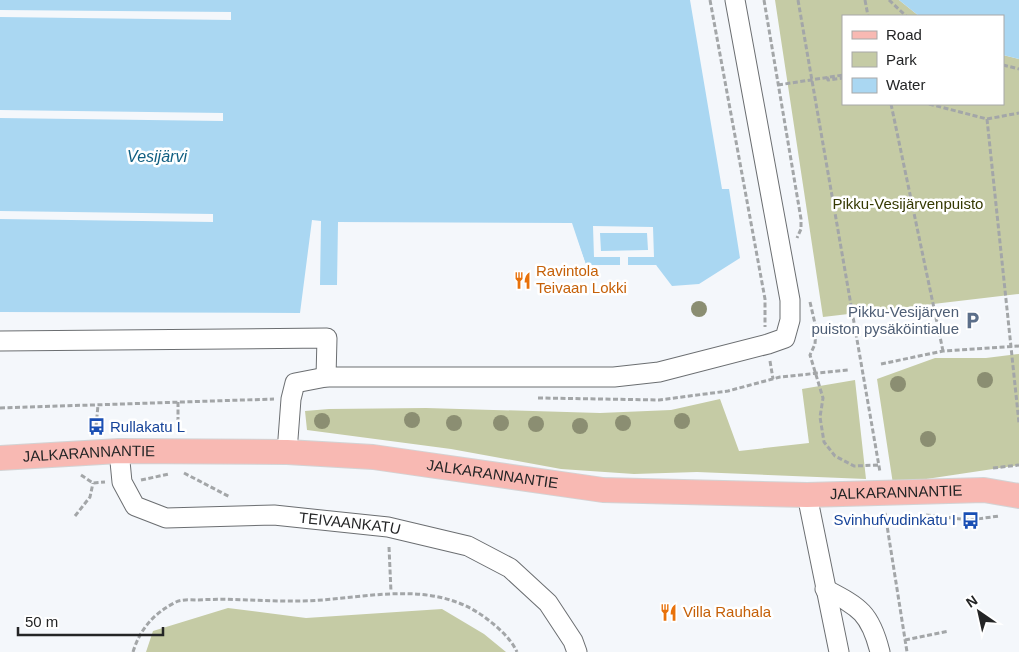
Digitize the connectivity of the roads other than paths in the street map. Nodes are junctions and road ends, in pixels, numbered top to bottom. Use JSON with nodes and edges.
{"nodes":[{"id":1,"x":734,"y":0,"type":"edge"},
{"id":2,"x":0,"y":341,"type":"edge"},
{"id":3,"x":326,"y":377,"type":"junction"},
{"id":4,"x":119,"y":451,"type":"junction"},
{"id":5,"x":287,"y":452,"type":"junction"},
{"id":6,"x":0,"y":458,"type":"edge"},
{"id":7,"x":1019,"y":480,"type":"edge"},
{"id":8,"x":984,"y":490,"type":"junction"},
{"id":9,"x":807,"y":495,"type":"junction"},
{"id":10,"x":1019,"y":496,"type":"edge"},
{"id":11,"x":825,"y":589,"type":"junction"},
{"id":12,"x":577,"y":652,"type":"edge"},
{"id":13,"x":839,"y":652,"type":"edge"},
{"id":14,"x":880,"y":652,"type":"edge"}],
"edges":[{"from":1,"to":3,"type":"street"},
{"from":2,"to":3,"type":"street"},
{"from":3,"to":5,"type":"street"},
{"from":4,"to":5,"type":"main road","name":"JALKARANNANTIE"},
{"from":4,"to":6,"type":"main road","name":"JALKARANNANTIE"},
{"from":4,"to":12,"type":"street","name":"TEIVAANKATU"},
{"from":5,"to":9,"type":"main road","name":"JALKARANNANTIE"},
{"from":7,"to":8,"type":"main road","name":"JALKARANNANTIE"},
{"from":8,"to":9,"type":"main road","name":"JALKARANNANTIE"},
{"from":8,"to":10,"type":"main road","name":"JALKARANNANTIE"},
{"from":9,"to":11,"type":"street"},
{"from":11,"to":13,"type":"street"},
{"from":11,"to":14,"type":"street"}]}
